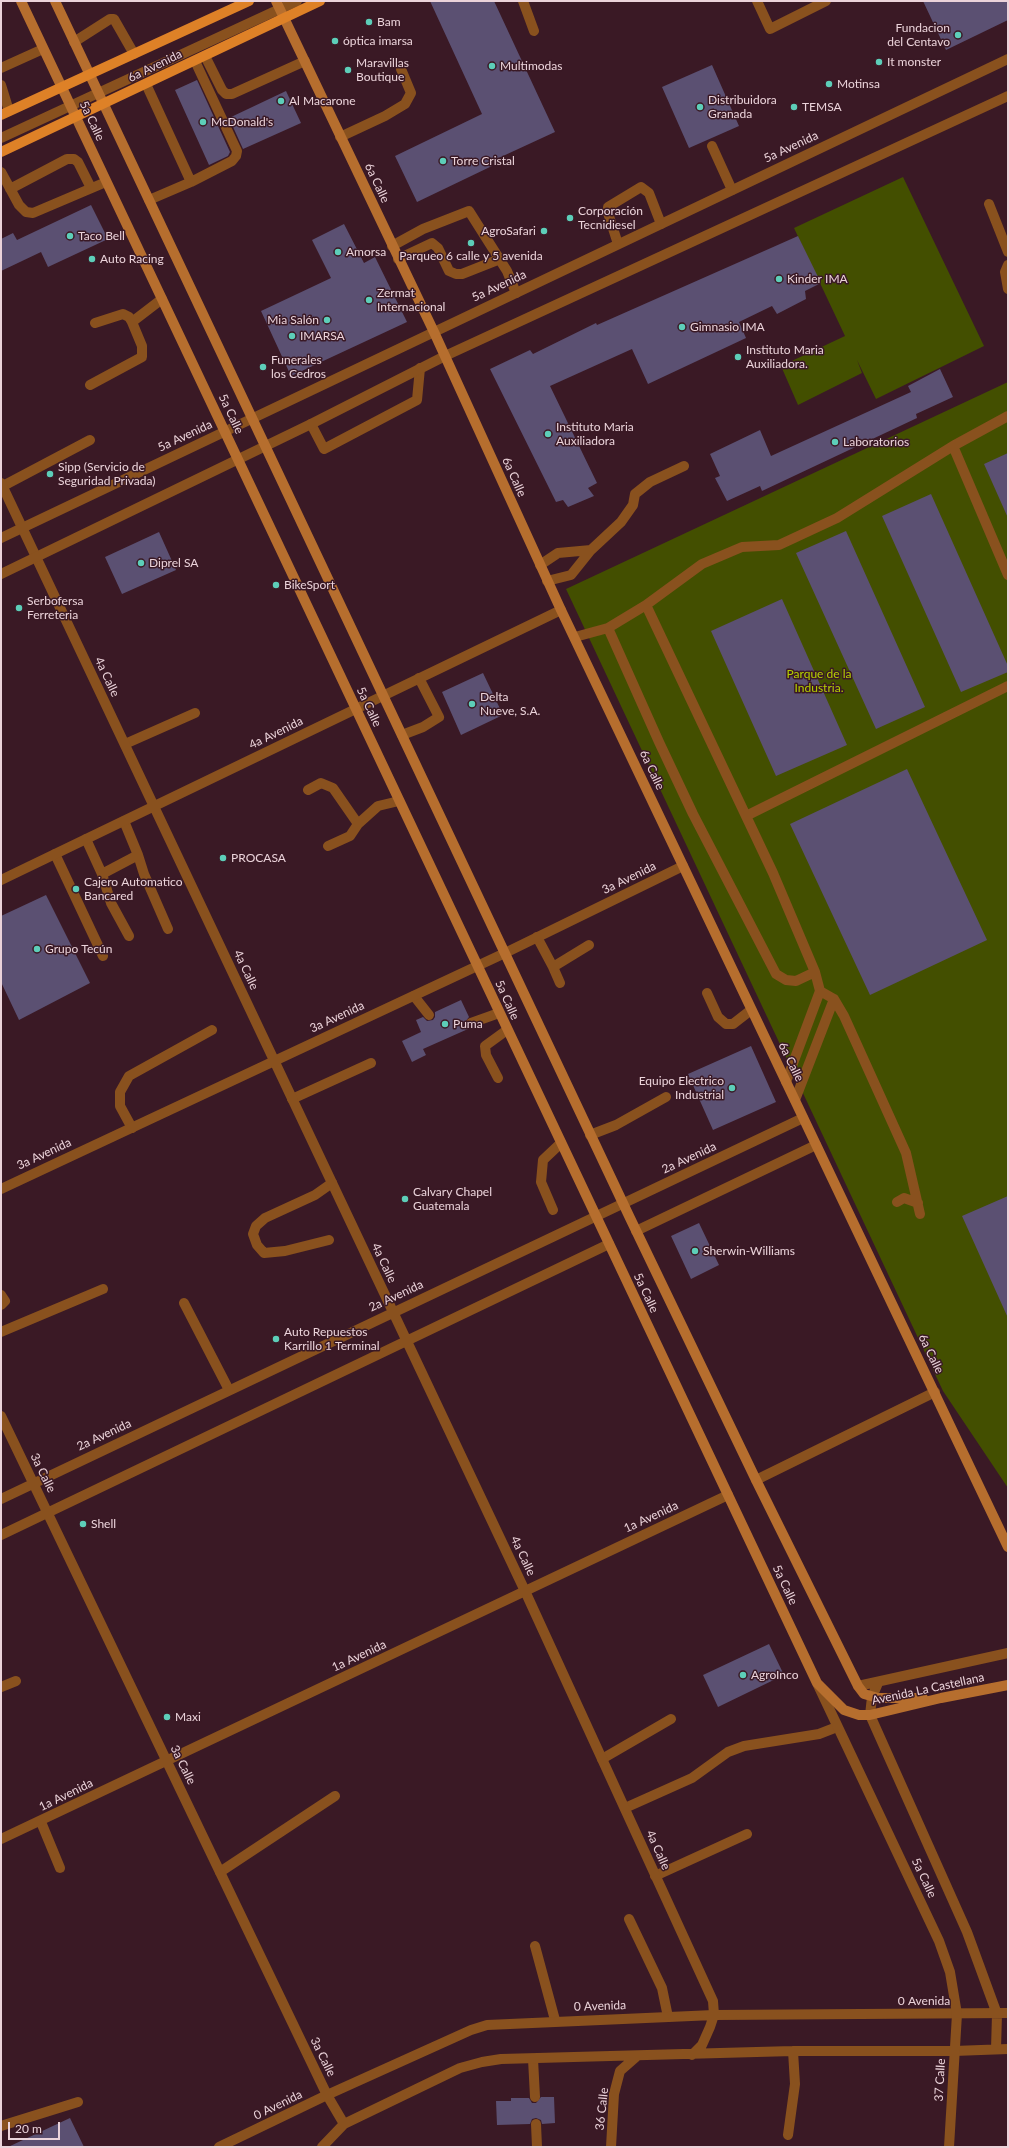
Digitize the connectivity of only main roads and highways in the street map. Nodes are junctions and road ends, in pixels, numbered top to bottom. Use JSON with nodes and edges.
{"nodes":[{"id":1,"x":21,"y":1,"type":"edge"},
{"id":2,"x":55,"y":1,"type":"edge"},
{"id":3,"x":249,"y":1,"type":"edge"},
{"id":4,"x":320,"y":1,"type":"edge"},
{"id":5,"x":280,"y":10,"type":"edge"},
{"id":6,"x":89,"y":74,"type":"junction"},
{"id":7,"x":61,"y":86,"type":"junction"},
{"id":8,"x":104,"y":105,"type":"junction"},
{"id":9,"x":5,"y":113,"type":"edge"},
{"id":10,"x":76,"y":117,"type":"junction"},
{"id":11,"x":1,"y":152,"type":"edge"},
{"id":12,"x":1008,"y":1546,"type":"edge"},
{"id":13,"x":817,"y":1683,"type":"joint"},
{"id":14,"x":1008,"y":1685,"type":"edge"},
{"id":15,"x":941,"y":1698,"type":"junction"}],
"edges":[{"from":1,"to":7,"type":"main road","name":"5a Calle"},
{"from":2,"to":6,"type":"main road","name":"5a Calle"},
{"from":3,"to":6,"type":"main road","name":"6a Avenida"},
{"from":4,"to":5,"type":"main road","name":"6a Avenida"},
{"from":5,"to":8,"type":"main road","name":"6a Avenida"},
{"from":5,"to":12,"type":"main road","name":"6a Calle"},
{"from":6,"to":7,"type":"main road","name":"6a Avenida"},
{"from":6,"to":8,"type":"main road","name":"5a Calle"},
{"from":7,"to":9,"type":"main road","name":"6a Avenida"},
{"from":7,"to":10,"type":"main road","name":"5a Calle"},
{"from":8,"to":10,"type":"main road","name":"6a Avenida"},
{"from":8,"to":15,"type":"main road","name":"5a Calle"},
{"from":10,"to":11,"type":"main road","name":"6a Avenida"},
{"from":10,"to":13,"type":"main road","name":"5a Calle"},
{"from":13,"to":15,"type":"main road","name":"Avenida La Castellana"},
{"from":14,"to":15,"type":"main road","name":"Avenida La Castellana"}]}
